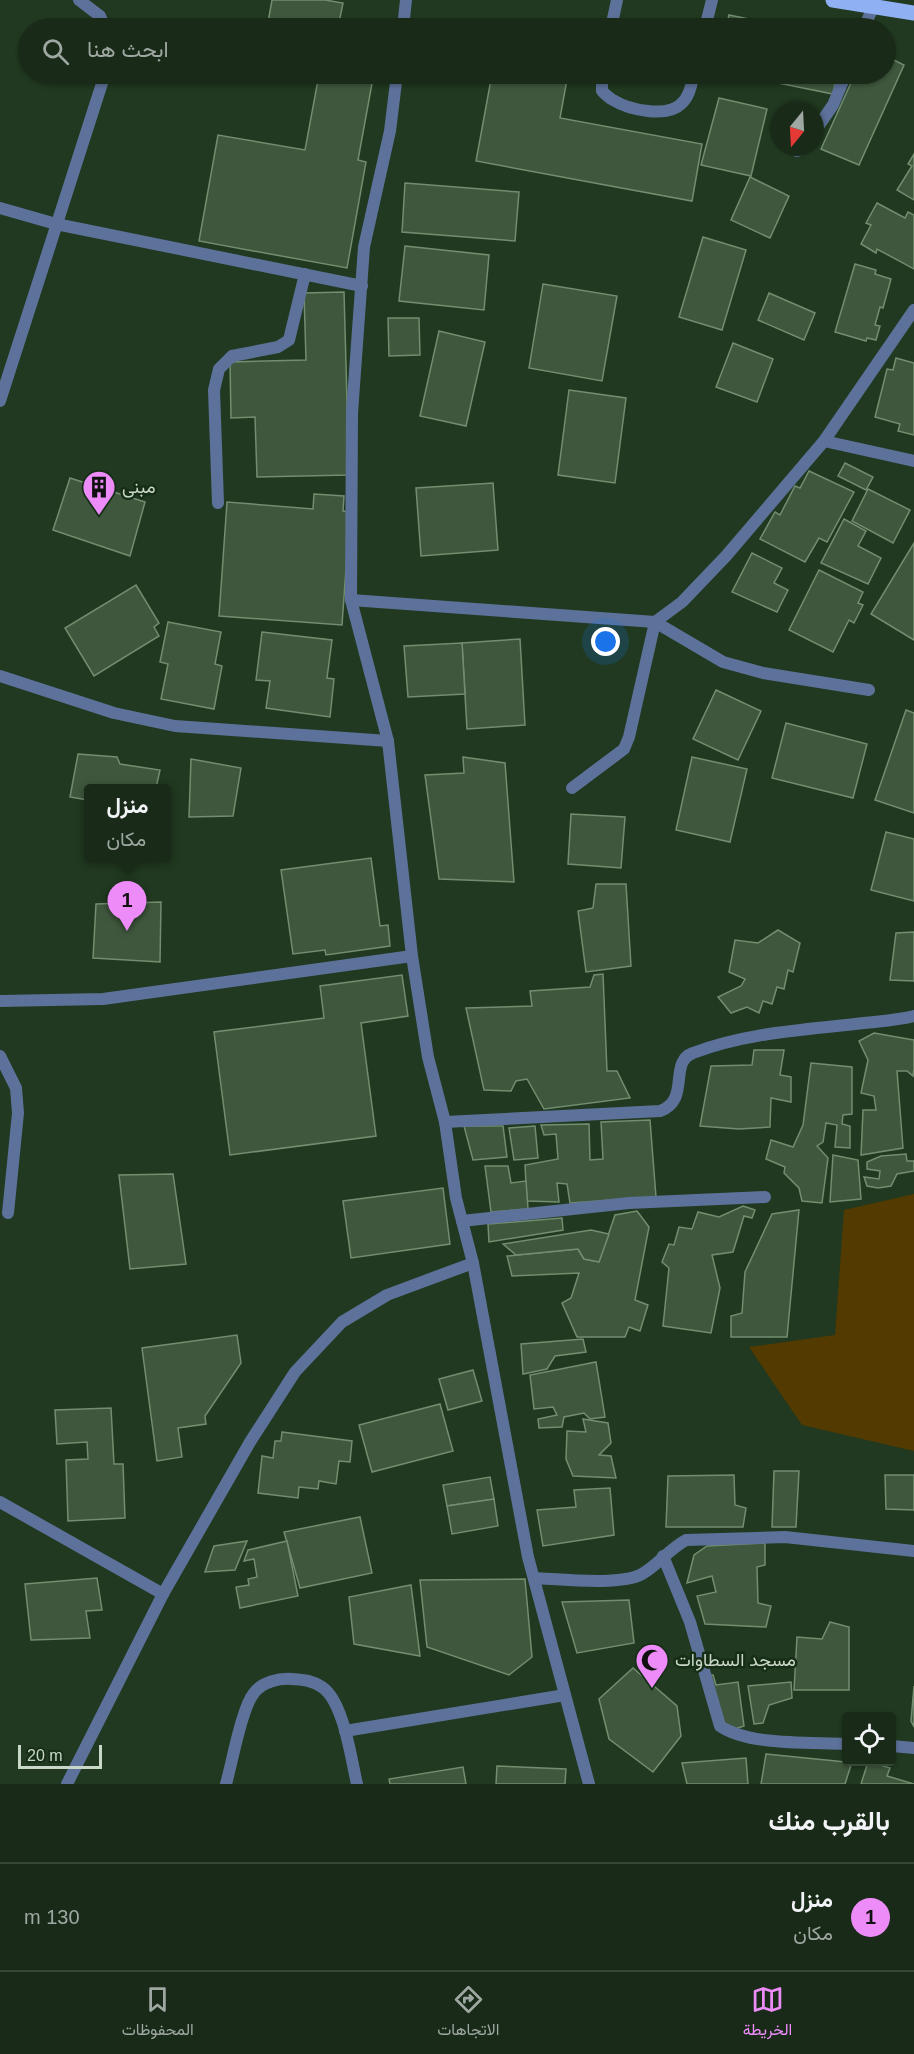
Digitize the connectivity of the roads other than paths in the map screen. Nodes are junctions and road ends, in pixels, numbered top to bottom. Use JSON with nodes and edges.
{"nodes":[{"id":1,"x":80,"y":0,"type":"edge"},
{"id":2,"x":406,"y":0,"type":"edge"},
{"id":3,"x":617,"y":0,"type":"edge"},
{"id":4,"x":712,"y":0,"type":"edge"},
{"id":5,"x":833,"y":0,"type":"edge"},
{"id":6,"x":873,"y":7,"type":"junction"},
{"id":7,"x":914,"y":13,"type":"edge"},
{"id":8,"x":101,"y":18,"type":"edge"},
{"id":9,"x":403,"y":18,"type":"edge"},
{"id":10,"x":613,"y":18,"type":"edge"},
{"id":11,"x":708,"y":18,"type":"edge"},
{"id":12,"x":868,"y":18,"type":"edge"},
{"id":13,"x":102,"y":84,"type":"edge"},
{"id":14,"x":396,"y":84,"type":"edge"},
{"id":15,"x":602,"y":84,"type":"edge"},
{"id":16,"x":692,"y":84,"type":"edge"},
{"id":17,"x":842,"y":84,"type":"edge"},
{"id":18,"x":824,"y":118,"type":"edge"},
{"id":19,"x":0,"y":208,"type":"edge"},
{"id":20,"x":56,"y":224,"type":"junction"},
{"id":21,"x":305,"y":274,"type":"junction"},
{"id":22,"x":362,"y":286,"type":"junction"},
{"id":23,"x":914,"y":310,"type":"edge"},
{"id":24,"x":0,"y":401,"type":"edge"},
{"id":25,"x":824,"y":441,"type":"junction"},
{"id":26,"x":914,"y":461,"type":"edge"},
{"id":27,"x":218,"y":503,"type":"dead end"},
{"id":28,"x":351,"y":600,"type":"junction"},
{"id":29,"x":655,"y":622,"type":"junction"},
{"id":30,"x":0,"y":676,"type":"edge"},
{"id":31,"x":869,"y":690,"type":"dead end"},
{"id":32,"x":388,"y":741,"type":"junction"},
{"id":33,"x":572,"y":788,"type":"dead end"},
{"id":34,"x":412,"y":956,"type":"junction"},
{"id":35,"x":0,"y":1001,"type":"edge"},
{"id":36,"x":914,"y":1017,"type":"edge"},
{"id":37,"x":0,"y":1056,"type":"edge"},
{"id":38,"x":445,"y":1122,"type":"junction"},
{"id":39,"x":765,"y":1197,"type":"dead end"},
{"id":40,"x":8,"y":1213,"type":"dead end"},
{"id":41,"x":462,"y":1221,"type":"junction"},
{"id":42,"x":473,"y":1263,"type":"junction"},
{"id":43,"x":0,"y":1502,"type":"edge"},
{"id":44,"x":914,"y":1551,"type":"edge"},
{"id":45,"x":663,"y":1556,"type":"junction"},
{"id":46,"x":534,"y":1578,"type":"junction"},
{"id":47,"x":163,"y":1594,"type":"junction"},
{"id":48,"x":566,"y":1695,"type":"junction"},
{"id":49,"x":345,"y":1731,"type":"junction"},
{"id":50,"x":842,"y":1744,"type":"edge"},
{"id":51,"x":896,"y":1746,"type":"edge"},
{"id":52,"x":914,"y":1748,"type":"edge"},
{"id":53,"x":67,"y":1784,"type":"edge"},
{"id":54,"x":226,"y":1784,"type":"edge"},
{"id":55,"x":357,"y":1784,"type":"edge"},
{"id":56,"x":589,"y":1784,"type":"edge"}],
"edges":[{"from":1,"to":8,"type":"street"},
{"from":2,"to":9,"type":"street"},
{"from":3,"to":10,"type":"street"},
{"from":4,"to":11,"type":"street"},
{"from":5,"to":6,"type":"main road"},
{"from":6,"to":7,"type":"main road"},
{"from":6,"to":12,"type":"street"},
{"from":13,"to":20,"type":"street"},
{"from":14,"to":22,"type":"street"},
{"from":15,"to":16,"type":"street"},
{"from":17,"to":18,"type":"street"},
{"from":19,"to":20,"type":"street"},
{"from":20,"to":21,"type":"street"},
{"from":20,"to":24,"type":"street"},
{"from":21,"to":22,"type":"street"},
{"from":21,"to":27,"type":"street"},
{"from":22,"to":28,"type":"street"},
{"from":23,"to":25,"type":"street"},
{"from":25,"to":26,"type":"street"},
{"from":25,"to":29,"type":"street"},
{"from":28,"to":29,"type":"street"},
{"from":28,"to":32,"type":"street"},
{"from":29,"to":31,"type":"street"},
{"from":29,"to":33,"type":"street"},
{"from":30,"to":32,"type":"street"},
{"from":32,"to":34,"type":"street"},
{"from":34,"to":35,"type":"street"},
{"from":34,"to":38,"type":"street"},
{"from":36,"to":38,"type":"street"},
{"from":37,"to":40,"type":"street"},
{"from":38,"to":41,"type":"street"},
{"from":39,"to":41,"type":"street"},
{"from":41,"to":42,"type":"street"},
{"from":42,"to":46,"type":"street"},
{"from":42,"to":47,"type":"street"},
{"from":43,"to":47,"type":"street"},
{"from":44,"to":45,"type":"street"},
{"from":45,"to":46,"type":"street"},
{"from":45,"to":50,"type":"street"},
{"from":46,"to":48,"type":"street"},
{"from":47,"to":53,"type":"street"},
{"from":48,"to":49,"type":"street"},
{"from":48,"to":56,"type":"street"},
{"from":49,"to":54,"type":"street"},
{"from":49,"to":55,"type":"street"},
{"from":51,"to":52,"type":"street"}]}
